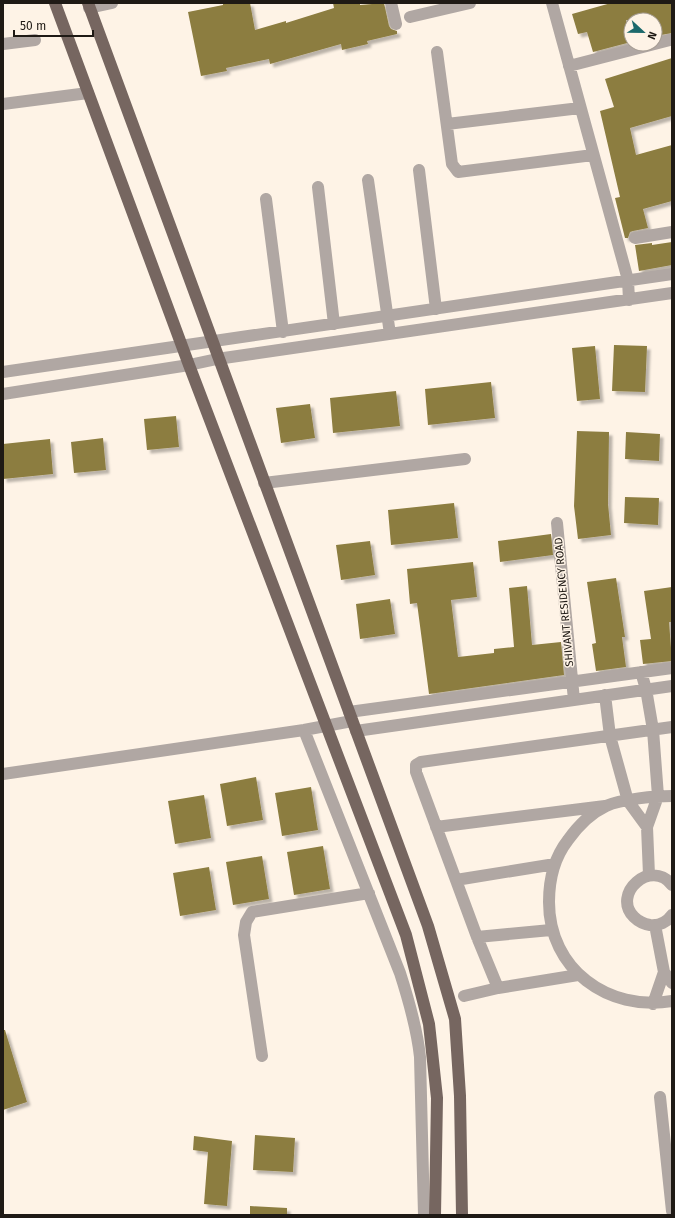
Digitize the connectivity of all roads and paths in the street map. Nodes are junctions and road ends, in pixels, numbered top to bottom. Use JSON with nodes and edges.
{"nodes":[{"id":1,"x":55,"y":3,"type":"edge"},
{"id":2,"x":112,"y":3,"type":"edge"},
{"id":3,"x":392,"y":3,"type":"edge"},
{"id":4,"x":469,"y":3,"type":"edge"},
{"id":5,"x":552,"y":3,"type":"edge"},
{"id":6,"x":89,"y":5,"type":"edge"},
{"id":7,"x":410,"y":17,"type":"dead end"},
{"id":8,"x":396,"y":24,"type":"dead end"},
{"id":9,"x":35,"y":40,"type":"dead end"},
{"id":10,"x":670,"y":40,"type":"dead end"},
{"id":11,"x":3,"y":44,"type":"edge"},
{"id":12,"x":437,"y":52,"type":"dead end"},
{"id":13,"x":569,"y":66,"type":"junction"},
{"id":14,"x":88,"y":93,"type":"junction"},
{"id":15,"x":3,"y":104,"type":"edge"},
{"id":16,"x":580,"y":108,"type":"junction"},
{"id":17,"x":447,"y":124,"type":"junction"},
{"id":18,"x":593,"y":155,"type":"junction"},
{"id":19,"x":419,"y":170,"type":"dead end"},
{"id":20,"x":368,"y":180,"type":"dead end"},
{"id":21,"x":318,"y":187,"type":"dead end"},
{"id":22,"x":266,"y":199,"type":"dead end"},
{"id":23,"x":672,"y":232,"type":"edge"},
{"id":24,"x":635,"y":238,"type":"dead end"},
{"id":25,"x":672,"y":274,"type":"edge"},
{"id":26,"x":628,"y":280,"type":"junction"},
{"id":27,"x":672,"y":293,"type":"edge"},
{"id":28,"x":629,"y":300,"type":"junction"},
{"id":29,"x":436,"y":309,"type":"junction"},
{"id":30,"x":387,"y":316,"type":"junction"},
{"id":31,"x":334,"y":324,"type":"junction"},
{"id":32,"x":283,"y":332,"type":"junction"},
{"id":33,"x":390,"y":334,"type":"junction"},
{"id":34,"x":212,"y":342,"type":"junction"},
{"id":35,"x":182,"y":346,"type":"junction"},
{"id":36,"x":218,"y":359,"type":"junction"},
{"id":37,"x":190,"y":365,"type":"junction"},
{"id":38,"x":3,"y":372,"type":"edge"},
{"id":39,"x":3,"y":394,"type":"edge"},
{"id":40,"x":465,"y":459,"type":"dead end"},
{"id":41,"x":264,"y":483,"type":"junction"},
{"id":42,"x":557,"y":523,"type":"dead end"},
{"id":43,"x":672,"y":668,"type":"edge"},
{"id":44,"x":641,"y":672,"type":"junction"},
{"id":45,"x":572,"y":681,"type":"junction"},
{"id":46,"x":672,"y":686,"type":"edge"},
{"id":47,"x":646,"y":689,"type":"junction"},
{"id":48,"x":605,"y":695,"type":"junction"},
{"id":49,"x":574,"y":700,"type":"junction"},
{"id":50,"x":352,"y":721,"type":"junction"},
{"id":51,"x":327,"y":727,"type":"junction"},
{"id":52,"x":672,"y":727,"type":"edge"},
{"id":53,"x":304,"y":730,"type":"junction"},
{"id":54,"x":653,"y":730,"type":"junction"},
{"id":55,"x":610,"y":736,"type":"junction"},
{"id":56,"x":3,"y":774,"type":"edge"},
{"id":57,"x":658,"y":796,"type":"junction"},
{"id":58,"x":672,"y":796,"type":"edge"},
{"id":59,"x":628,"y":801,"type":"junction"},
{"id":60,"x":606,"y":805,"type":"junction"},
{"id":61,"x":436,"y":827,"type":"junction"},
{"id":62,"x":647,"y":827,"type":"junction"},
{"id":63,"x":555,"y":864,"type":"junction"},
{"id":64,"x":649,"y":875,"type":"junction"},
{"id":65,"x":456,"y":880,"type":"junction"},
{"id":66,"x":672,"y":885,"type":"edge"},
{"id":67,"x":369,"y":893,"type":"junction"},
{"id":68,"x":672,"y":915,"type":"edge"},
{"id":69,"x":655,"y":925,"type":"junction"},
{"id":70,"x":551,"y":930,"type":"junction"},
{"id":71,"x":477,"y":938,"type":"junction"},
{"id":72,"x":664,"y":972,"type":"junction"},
{"id":73,"x":578,"y":975,"type":"junction"},
{"id":74,"x":672,"y":982,"type":"edge"},
{"id":75,"x":498,"y":988,"type":"junction"},
{"id":76,"x":464,"y":996,"type":"dead end"},
{"id":77,"x":672,"y":1001,"type":"edge"},
{"id":78,"x":654,"y":1004,"type":"junction"},
{"id":79,"x":262,"y":1056,"type":"dead end"},
{"id":80,"x":660,"y":1097,"type":"dead end"},
{"id":81,"x":672,"y":1211,"type":"edge"},
{"id":82,"x":424,"y":1215,"type":"edge"},
{"id":83,"x":435,"y":1215,"type":"edge"},
{"id":84,"x":462,"y":1215,"type":"edge"}],
"edges":[{"from":1,"to":14,"type":"main road"},
{"from":2,"to":6,"type":"street"},
{"from":3,"to":8,"type":"street"},
{"from":4,"to":7,"type":"street"},
{"from":5,"to":13,"type":"street"},
{"from":6,"to":34,"type":"main road"},
{"from":9,"to":11,"type":"street"},
{"from":10,"to":13,"type":"street"},
{"from":12,"to":17,"type":"street"},
{"from":13,"to":16,"type":"street"},
{"from":14,"to":15,"type":"street"},
{"from":14,"to":35,"type":"main road"},
{"from":16,"to":17,"type":"street"},
{"from":16,"to":18,"type":"street"},
{"from":17,"to":18,"type":"street"},
{"from":18,"to":26,"type":"street"},
{"from":19,"to":29,"type":"street"},
{"from":20,"to":30,"type":"street"},
{"from":21,"to":31,"type":"street"},
{"from":22,"to":32,"type":"street"},
{"from":23,"to":24,"type":"street"},
{"from":25,"to":26,"type":"street"},
{"from":26,"to":28,"type":"street"},
{"from":26,"to":29,"type":"street"},
{"from":27,"to":28,"type":"street"},
{"from":28,"to":33,"type":"street"},
{"from":29,"to":30,"type":"street"},
{"from":30,"to":31,"type":"street"},
{"from":30,"to":33,"type":"street"},
{"from":31,"to":32,"type":"street"},
{"from":32,"to":34,"type":"street"},
{"from":33,"to":36,"type":"street"},
{"from":34,"to":35,"type":"street"},
{"from":34,"to":36,"type":"main road"},
{"from":35,"to":37,"type":"main road"},
{"from":35,"to":38,"type":"street"},
{"from":36,"to":37,"type":"street"},
{"from":36,"to":41,"type":"main road"},
{"from":37,"to":39,"type":"street"},
{"from":37,"to":51,"type":"main road"},
{"from":40,"to":41,"type":"street"},
{"from":41,"to":50,"type":"main road"},
{"from":42,"to":45,"type":"street","name":"SHIVANT RESIDENCY ROAD"},
{"from":43,"to":44,"type":"street"},
{"from":44,"to":45,"type":"street"},
{"from":44,"to":47,"type":"street"},
{"from":45,"to":49,"type":"street","name":"SHIVANT RESIDENCY ROAD"},
{"from":45,"to":50,"type":"street"},
{"from":46,"to":47,"type":"street"},
{"from":47,"to":48,"type":"street"},
{"from":47,"to":54,"type":"street"},
{"from":48,"to":49,"type":"street"},
{"from":48,"to":55,"type":"street"},
{"from":49,"to":50,"type":"street"},
{"from":50,"to":51,"type":"street"},
{"from":50,"to":84,"type":"main road"},
{"from":51,"to":53,"type":"street"},
{"from":51,"to":83,"type":"main road"},
{"from":52,"to":54,"type":"street"},
{"from":53,"to":56,"type":"street"},
{"from":53,"to":67,"type":"street"},
{"from":54,"to":55,"type":"street"},
{"from":54,"to":57,"type":"street"},
{"from":55,"to":59,"type":"street"},
{"from":55,"to":61,"type":"street"},
{"from":57,"to":58,"type":"street"},
{"from":57,"to":59,"type":"street"},
{"from":57,"to":62,"type":"street"},
{"from":59,"to":60,"type":"street"},
{"from":59,"to":62,"type":"street"},
{"from":60,"to":61,"type":"street"},
{"from":60,"to":63,"type":"street"},
{"from":61,"to":65,"type":"street"},
{"from":62,"to":64,"type":"street"},
{"from":63,"to":65,"type":"street"},
{"from":63,"to":70,"type":"street"},
{"from":64,"to":66,"type":"street"},
{"from":64,"to":69,"type":"street"},
{"from":65,"to":71,"type":"street"},
{"from":67,"to":79,"type":"street"},
{"from":67,"to":82,"type":"street"},
{"from":68,"to":69,"type":"street"},
{"from":69,"to":72,"type":"street"},
{"from":70,"to":71,"type":"street"},
{"from":70,"to":73,"type":"street"},
{"from":71,"to":75,"type":"street"},
{"from":72,"to":74,"type":"street"},
{"from":72,"to":78,"type":"street"},
{"from":73,"to":75,"type":"street"},
{"from":73,"to":78,"type":"street"},
{"from":75,"to":76,"type":"street"},
{"from":77,"to":78,"type":"street"},
{"from":80,"to":81,"type":"street"}]}
